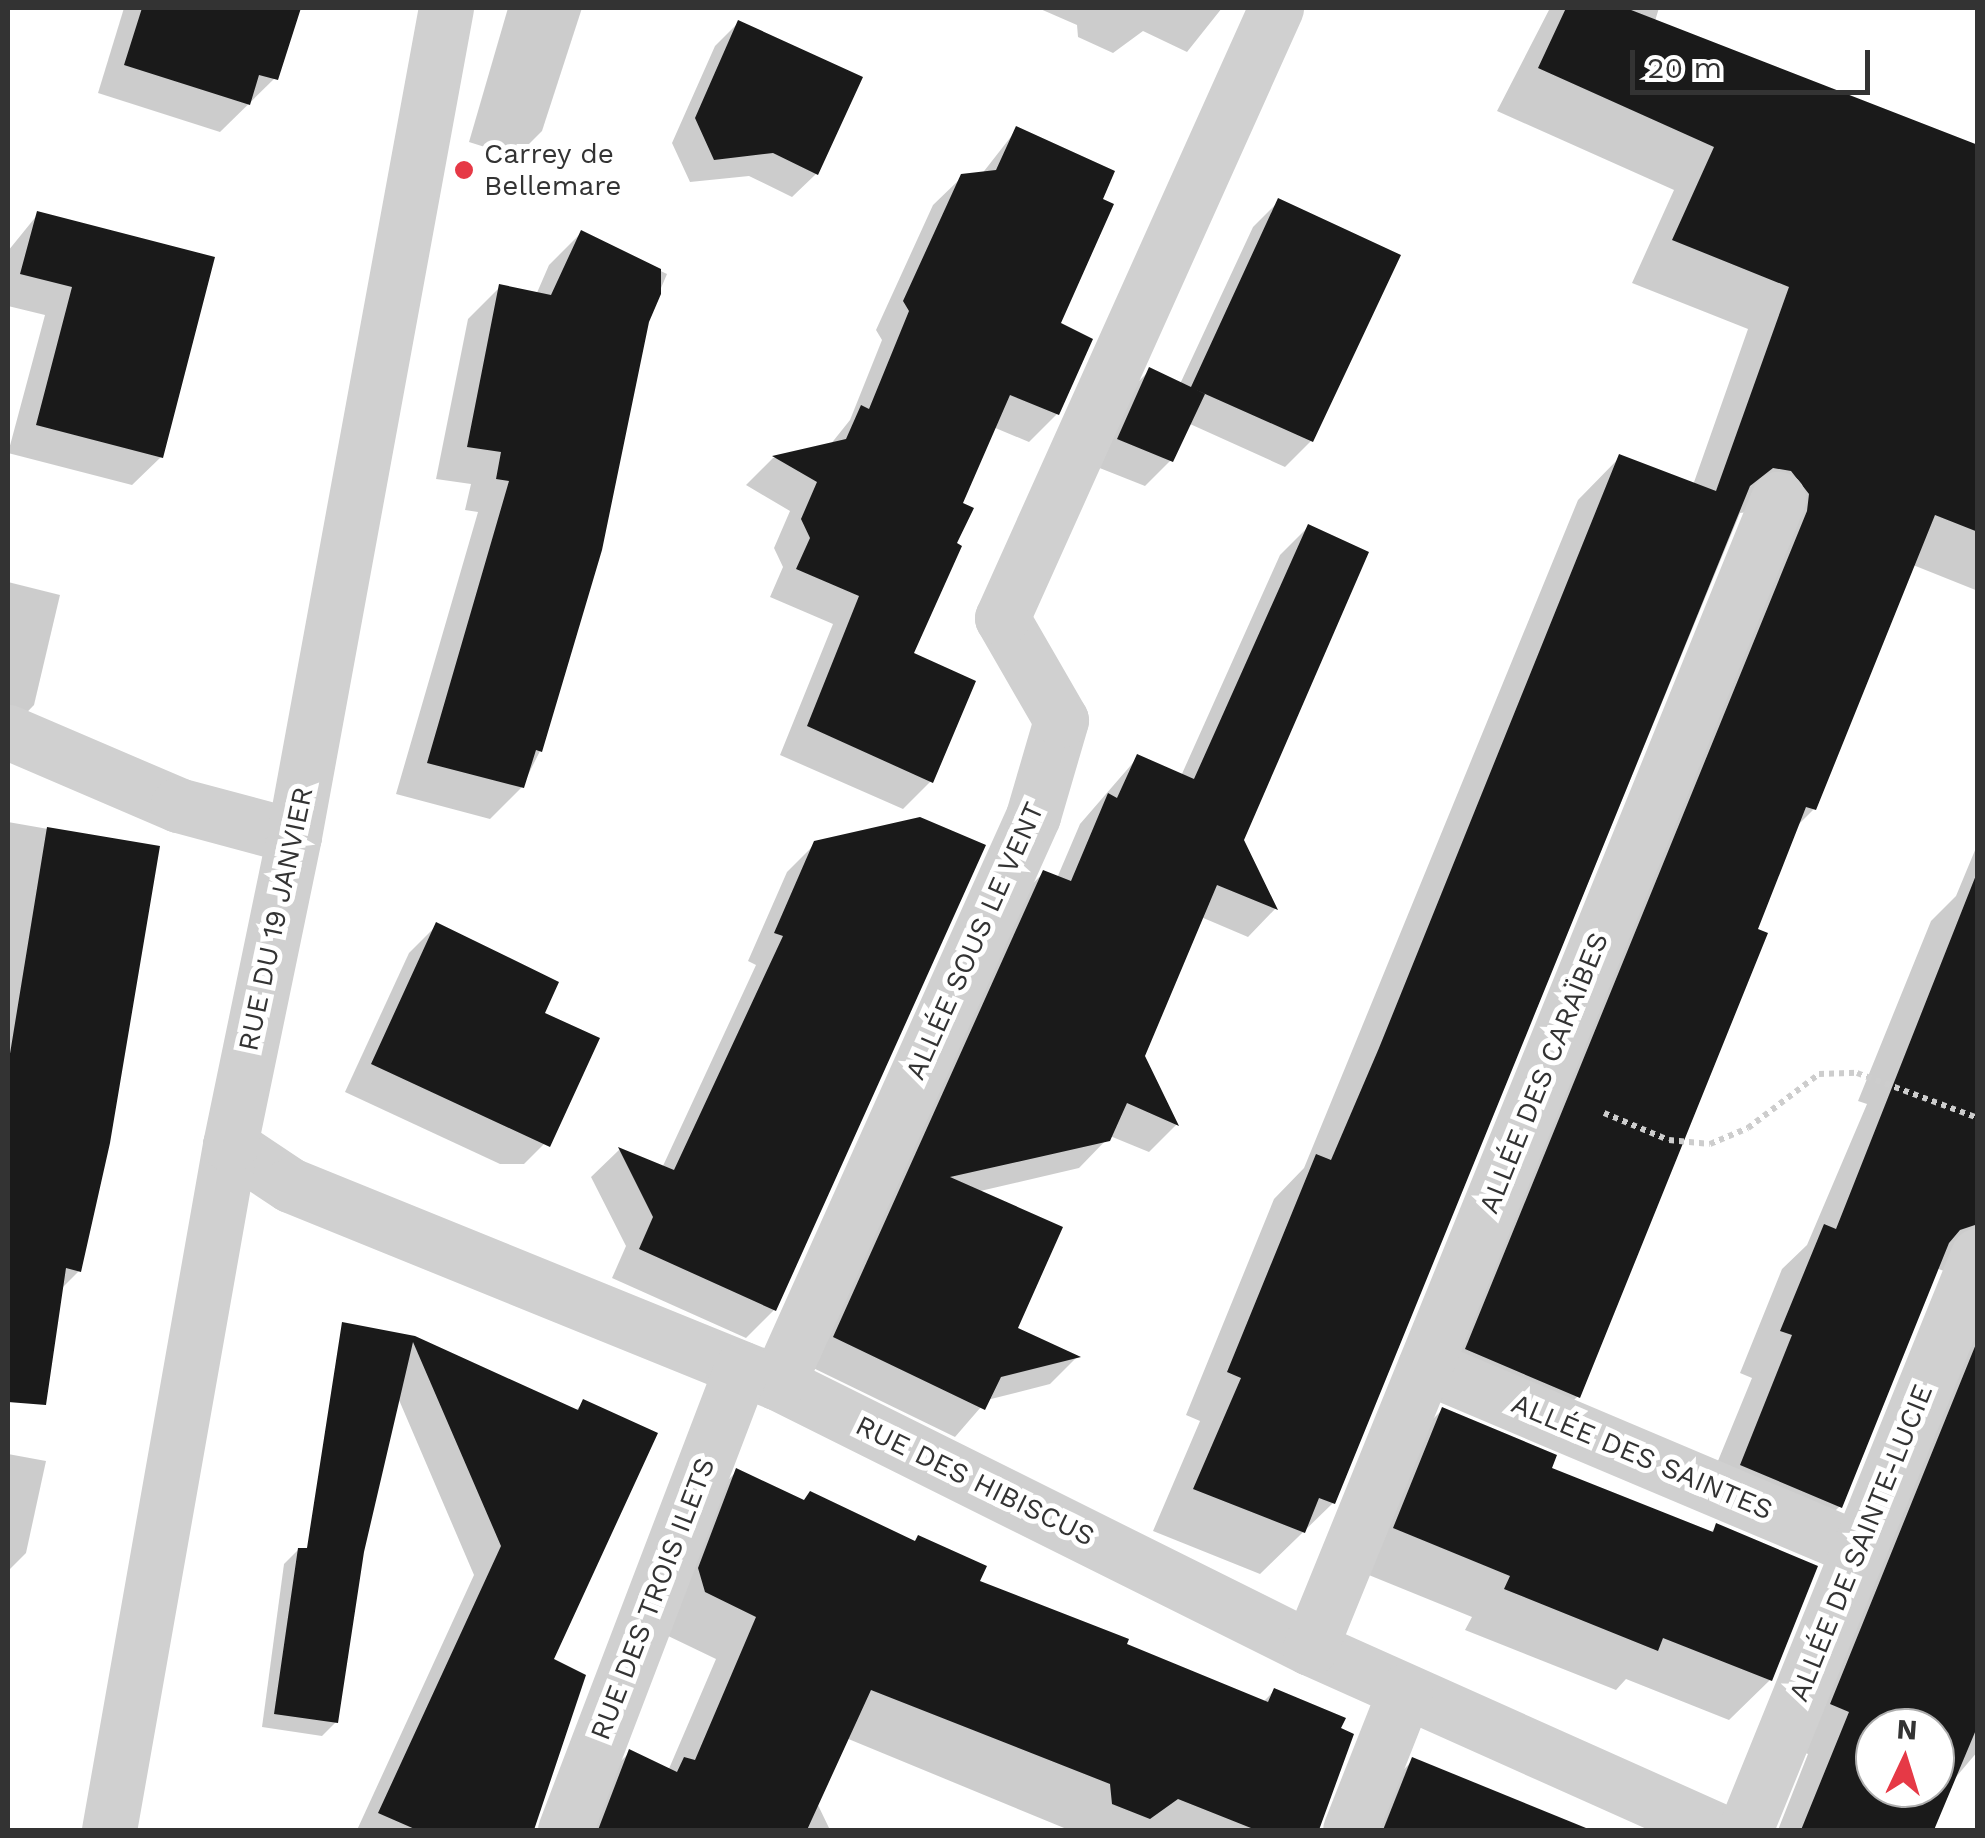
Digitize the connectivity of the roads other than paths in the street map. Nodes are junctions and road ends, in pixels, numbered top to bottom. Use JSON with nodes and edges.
{"nodes":[{"id":1,"x":446,"y":8,"type":"edge"},
{"id":2,"x":1276,"y":8,"type":"edge"},
{"id":3,"x":1778,"y":499,"type":"dead end"},
{"id":4,"x":8,"y":732,"type":"edge"},
{"id":5,"x":294,"y":836,"type":"junction"},
{"id":6,"x":230,"y":1144,"type":"junction"},
{"id":7,"x":1978,"y":1255,"type":"edge"},
{"id":8,"x":1425,"y":1366,"type":"junction"},
{"id":9,"x":760,"y":1376,"type":"junction"},
{"id":10,"x":1858,"y":1548,"type":"junction"},
{"id":11,"x":1310,"y":1648,"type":"junction"},
{"id":12,"x":1405,"y":1691,"type":"junction"},
{"id":13,"x":109,"y":1830,"type":"edge"},
{"id":14,"x":565,"y":1830,"type":"edge"},
{"id":15,"x":1350,"y":1830,"type":"edge"},
{"id":16,"x":1716,"y":1830,"type":"edge"},
{"id":17,"x":1744,"y":1830,"type":"edge"}],
"edges":[{"from":1,"to":5,"type":"street","name":"RUE DU 19 JANVIER"},
{"from":2,"to":9,"type":"street","name":"ALLÉE SOUS LE VENT"},
{"from":3,"to":8,"type":"street","name":"ALLÉE DES CARAÏBES"},
{"from":4,"to":5,"type":"street"},
{"from":5,"to":6,"type":"street","name":"RUE DU 19 JANVIER"},
{"from":6,"to":9,"type":"street","name":"RUE DES HIBISCUS"},
{"from":6,"to":13,"type":"street","name":"RUE DU 19 JANVIER"},
{"from":7,"to":10,"type":"street","name":"ALLÉE DE SAINTE-LUCIE"},
{"from":8,"to":10,"type":"street","name":"ALLÉE DES SAINTES"},
{"from":8,"to":11,"type":"street","name":"ALLÉE DES CARAÏBES"},
{"from":9,"to":11,"type":"street","name":"RUE DES HIBISCUS"},
{"from":9,"to":14,"type":"street","name":"RUE DES TROIS ILETS"},
{"from":10,"to":17,"type":"street","name":"ALLÉE DE SAINTE-LUCIE"},
{"from":11,"to":12,"type":"street","name":"RUE DES HIBISCUS"},
{"from":12,"to":15,"type":"street"},
{"from":12,"to":16,"type":"street","name":"RUE DES HIBISCUS"}]}
